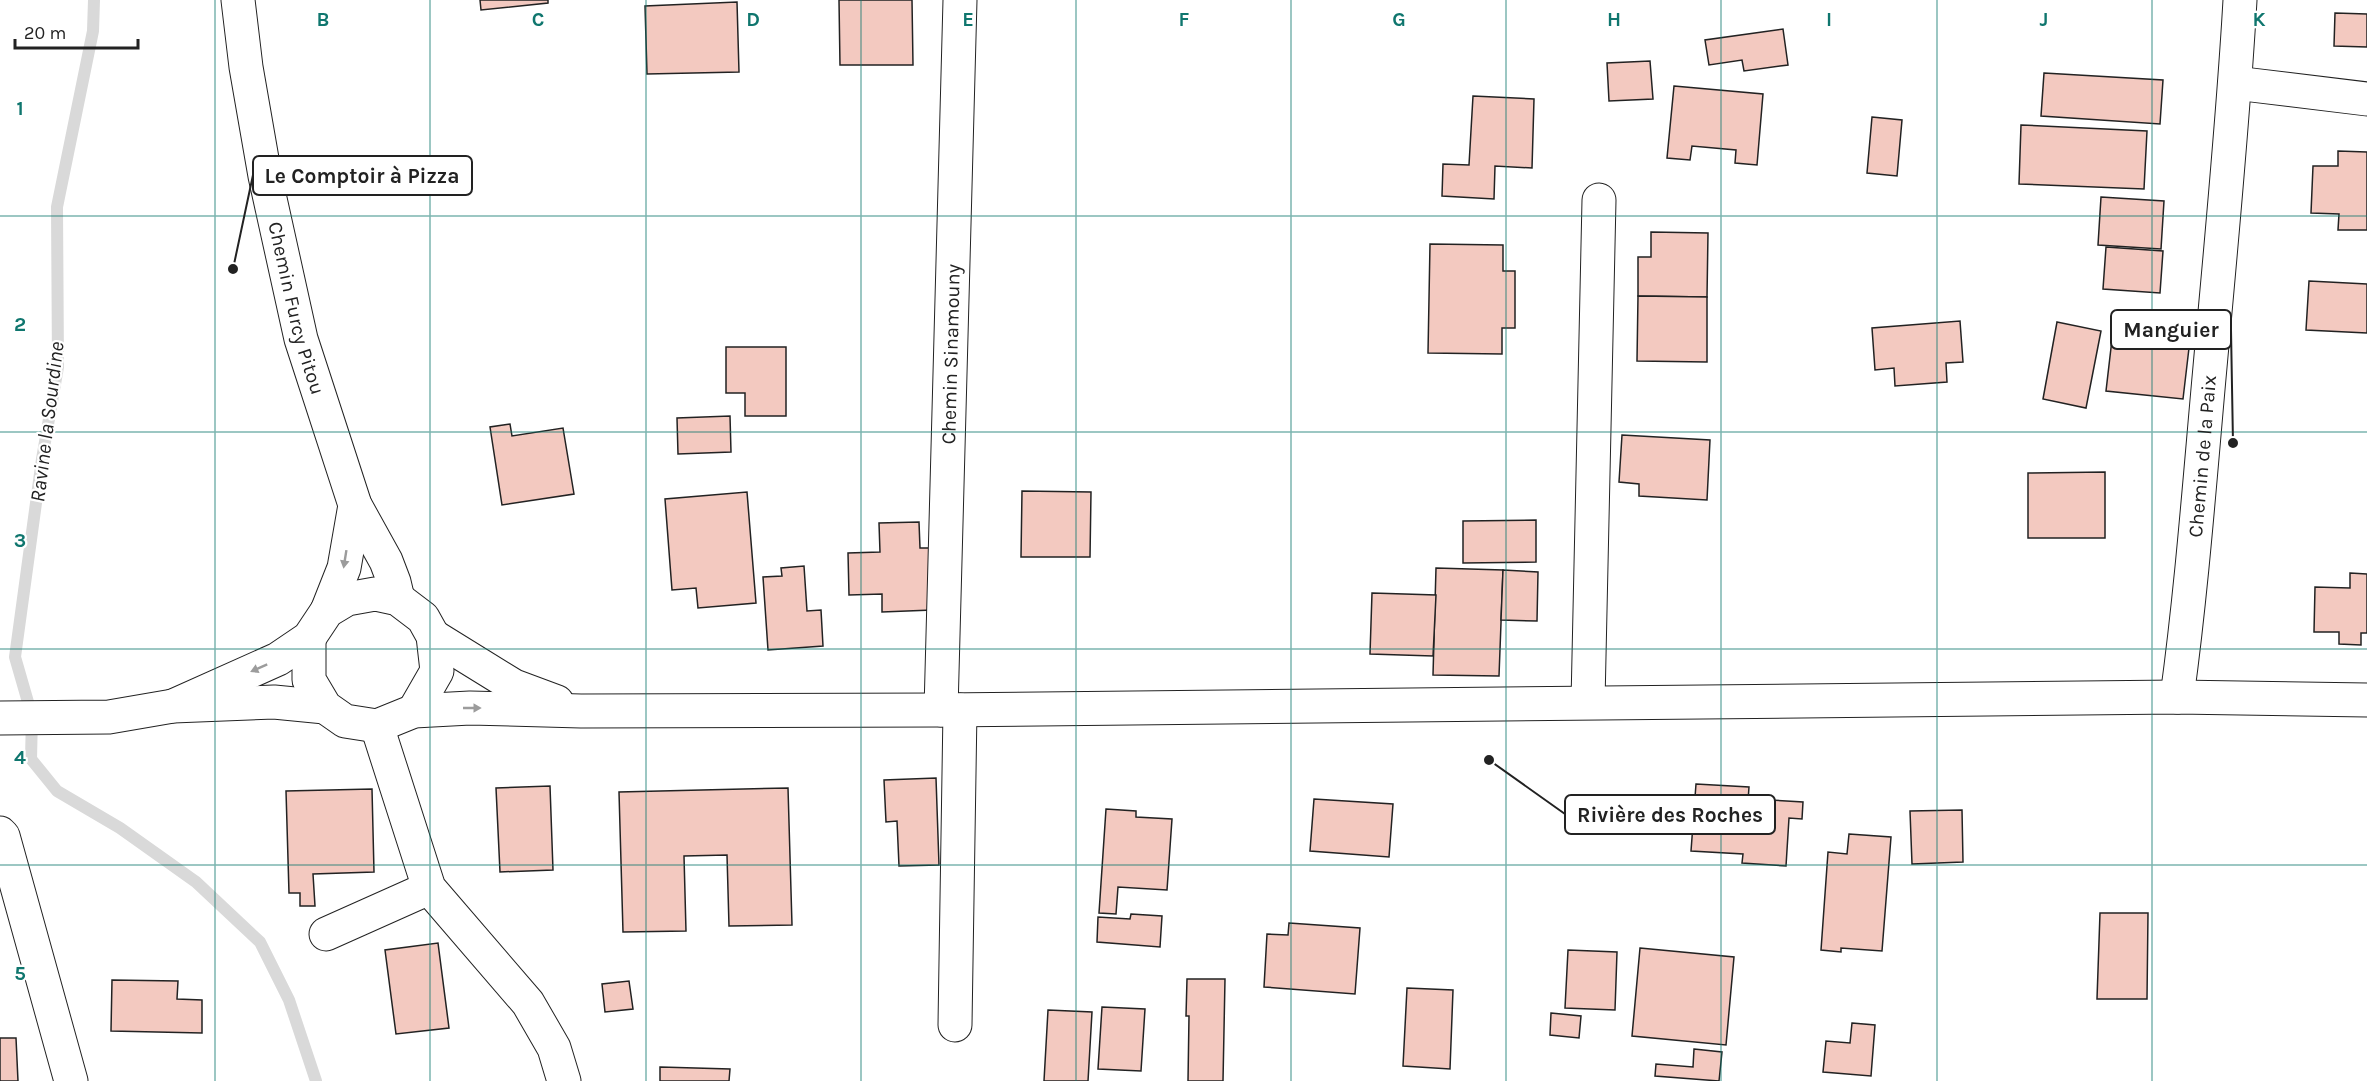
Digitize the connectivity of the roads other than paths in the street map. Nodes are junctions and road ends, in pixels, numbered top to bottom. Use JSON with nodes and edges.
{"nodes":[{"id":1,"x":238,"y":0,"type":"edge"},
{"id":2,"x":960,"y":0,"type":"edge"},
{"id":3,"x":2240,"y":0,"type":"edge"},
{"id":4,"x":2235,"y":83,"type":"junction"},
{"id":5,"x":2367,"y":99,"type":"edge"},
{"id":6,"x":1599,"y":200,"type":"dead end"},
{"id":7,"x":355,"y":505,"type":"junction"},
{"id":8,"x":398,"y":599,"type":"junction"},
{"id":9,"x":327,"y":611,"type":"junction"},
{"id":10,"x":434,"y":636,"type":"junction"},
{"id":11,"x":309,"y":638,"type":"junction"},
{"id":12,"x":2177,"y":697,"type":"junction"},
{"id":13,"x":2367,"y":700,"type":"edge"},
{"id":14,"x":1588,"y":702,"type":"junction"},
{"id":15,"x":173,"y":706,"type":"junction"},
{"id":16,"x":325,"y":707,"type":"junction"},
{"id":17,"x":951,"y":710,"type":"junction"},
{"id":18,"x":414,"y":711,"type":"junction"},
{"id":19,"x":581,"y":711,"type":"junction"},
{"id":20,"x":0,"y":718,"type":"edge"},
{"id":21,"x":377,"y":726,"type":"junction"},
{"id":22,"x":0,"y":833,"type":"edge"},
{"id":23,"x":429,"y":888,"type":"junction"},
{"id":24,"x":326,"y":934,"type":"dead end"},
{"id":25,"x":955,"y":1025,"type":"dead end"},
{"id":26,"x":71,"y":1081,"type":"edge"},
{"id":27,"x":564,"y":1081,"type":"edge"}],
"edges":[{"from":1,"to":7,"type":"street","name":"Chemin Furcy Pitou"},
{"from":2,"to":17,"type":"street","name":"Chemin Sinamouny"},
{"from":3,"to":4,"type":"street","name":"Chemin de la Paix"},
{"from":4,"to":5,"type":"street"},
{"from":4,"to":12,"type":"street","name":"Chemin de la Paix"},
{"from":6,"to":14,"type":"street"},
{"from":7,"to":8,"type":"street","name":"Chemin Furcy Pitou"},
{"from":7,"to":9,"type":"street","name":"Chemin Furcy Pitou","one_way":true},
{"from":8,"to":9,"type":"street"},
{"from":8,"to":10,"type":"street"},
{"from":9,"to":11,"type":"street"},
{"from":10,"to":18,"type":"street"},
{"from":10,"to":19,"type":"street"},
{"from":11,"to":15,"type":"street","one_way":true},
{"from":11,"to":16,"type":"street"},
{"from":12,"to":13,"type":"street"},
{"from":12,"to":14,"type":"street"},
{"from":14,"to":17,"type":"street"},
{"from":15,"to":16,"type":"street"},
{"from":15,"to":20,"type":"street"},
{"from":16,"to":21,"type":"street"},
{"from":17,"to":19,"type":"street"},
{"from":17,"to":25,"type":"street","name":"Chemin Sinamouny"},
{"from":18,"to":19,"type":"street","one_way":true},
{"from":18,"to":21,"type":"street"},
{"from":21,"to":23,"type":"street"},
{"from":22,"to":26,"type":"street"},
{"from":23,"to":24,"type":"street"},
{"from":23,"to":27,"type":"street"}]}
